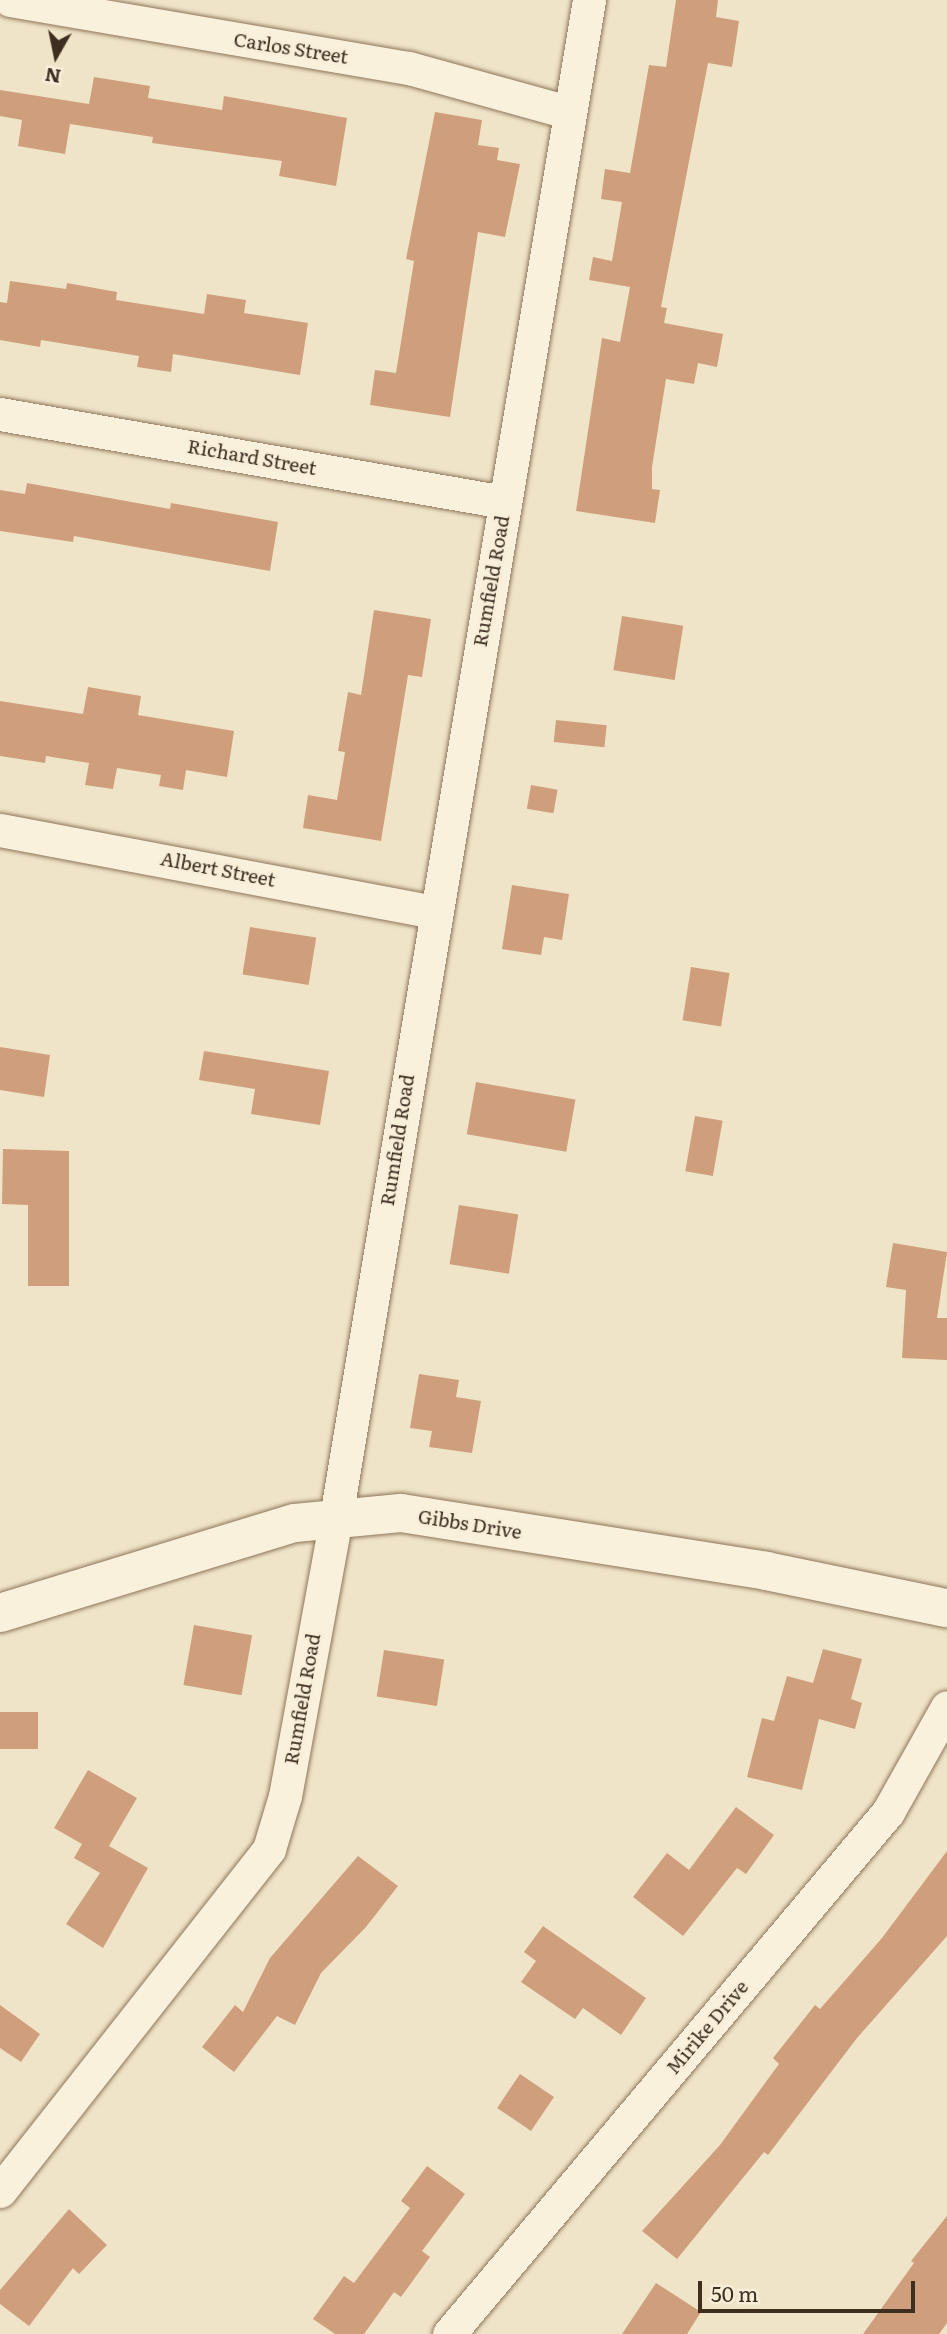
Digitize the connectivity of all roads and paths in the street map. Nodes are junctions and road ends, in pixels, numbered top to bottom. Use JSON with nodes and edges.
{"nodes":[{"id":1,"x":10,"y":0,"type":"edge"},
{"id":2,"x":589,"y":0,"type":"edge"},
{"id":3,"x":568,"y":112,"type":"junction"},
{"id":4,"x":0,"y":414,"type":"edge"},
{"id":5,"x":504,"y":502,"type":"junction"},
{"id":6,"x":0,"y":830,"type":"edge"},
{"id":7,"x":435,"y":912,"type":"junction"},
{"id":8,"x":336,"y":1517,"type":"junction"},
{"id":9,"x":947,"y":1608,"type":"edge"},
{"id":10,"x":0,"y":1613,"type":"edge"},
{"id":11,"x":947,"y":1707,"type":"edge"},
{"id":12,"x":0,"y":2190,"type":"edge"},
{"id":13,"x":449,"y":2334,"type":"edge"}],
"edges":[{"from":1,"to":3,"type":"street","name":"Carlos Street"},
{"from":2,"to":3,"type":"street","name":"Rumfield Road"},
{"from":3,"to":5,"type":"street","name":"Rumfield Road"},
{"from":4,"to":5,"type":"street","name":"Richard Street"},
{"from":5,"to":7,"type":"street","name":"Rumfield Road"},
{"from":6,"to":7,"type":"street","name":"Albert Street"},
{"from":7,"to":8,"type":"street","name":"Rumfield Road"},
{"from":8,"to":9,"type":"street","name":"Gibbs Drive"},
{"from":8,"to":10,"type":"street","name":"Gibbs Drive"},
{"from":8,"to":12,"type":"street","name":"Rumfield Road"},
{"from":11,"to":13,"type":"street","name":"Mirike Drive"}]}
